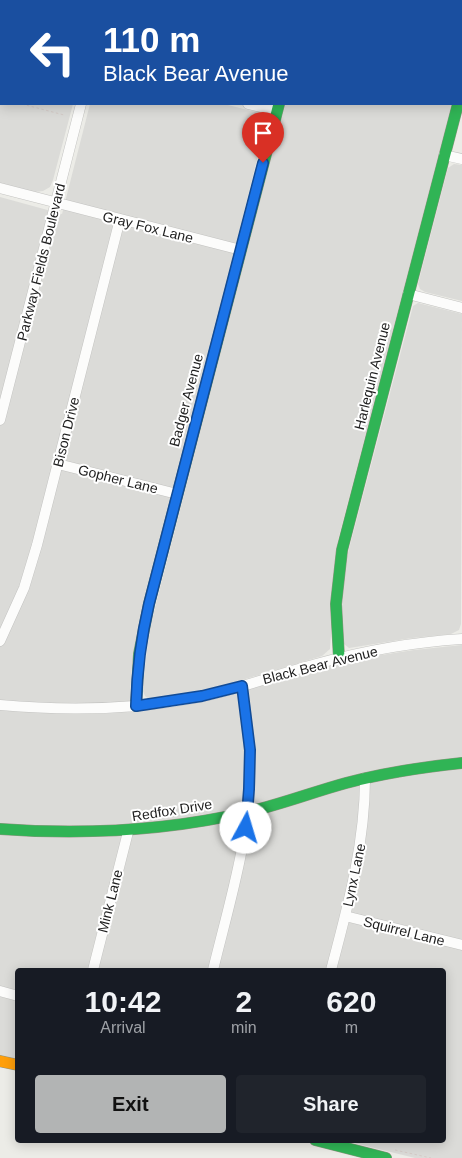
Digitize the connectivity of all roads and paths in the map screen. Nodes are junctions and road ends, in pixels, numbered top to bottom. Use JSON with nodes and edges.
{"nodes":[{"id":1,"x":26,"y":105,"type":"edge"},
{"id":2,"x":81,"y":105,"type":"edge"},
{"id":3,"x":258,"y":105,"type":"edge"},
{"id":4,"x":458,"y":105,"type":"edge"},
{"id":5,"x":278,"y":107,"type":"edge"},
{"id":6,"x":64,"y":115,"type":"dead end"},
{"id":7,"x":444,"y":155,"type":"junction"},
{"id":8,"x":462,"y":159,"type":"edge"},
{"id":9,"x":0,"y":188,"type":"edge"},
{"id":10,"x":56,"y":203,"type":"junction"},
{"id":11,"x":120,"y":219,"type":"junction"},
{"id":12,"x":241,"y":250,"type":"junction"},
{"id":13,"x":408,"y":294,"type":"junction"},
{"id":14,"x":462,"y":308,"type":"edge"},
{"id":15,"x":0,"y":420,"type":"edge"},
{"id":16,"x":58,"y":464,"type":"junction"},
{"id":17,"x":177,"y":494,"type":"junction"},
{"id":18,"x":462,"y":639,"type":"edge"},
{"id":19,"x":0,"y":642,"type":"edge"},
{"id":20,"x":339,"y":658,"type":"junction"},
{"id":21,"x":242,"y":686,"type":"junction"},
{"id":22,"x":0,"y":705,"type":"edge"},
{"id":23,"x":136,"y":706,"type":"junction"},
{"id":24,"x":462,"y":763,"type":"edge"},
{"id":25,"x":365,"y":778,"type":"junction"},
{"id":26,"x":248,"y":812,"type":"junction"},
{"id":27,"x":0,"y":829,"type":"edge"},
{"id":28,"x":128,"y":832,"type":"junction"},
{"id":29,"x":345,"y":916,"type":"junction"},
{"id":30,"x":462,"y":945,"type":"edge"},
{"id":31,"x":94,"y":968,"type":"edge"},
{"id":32,"x":214,"y":968,"type":"edge"},
{"id":33,"x":332,"y":968,"type":"edge"},
{"id":34,"x":0,"y":992,"type":"edge"},
{"id":35,"x":15,"y":995,"type":"edge"},
{"id":36,"x":0,"y":1061,"type":"edge"},
{"id":37,"x":15,"y":1064,"type":"edge"},
{"id":38,"x":327,"y":1143,"type":"edge"},
{"id":39,"x":386,"y":1158,"type":"edge"}],
"edges":[{"from":1,"to":6,"type":"path"},
{"from":2,"to":10,"type":"street","name":"Parkway Fields Boulevard"},
{"from":3,"to":5,"type":"street"},
{"from":4,"to":7,"type":"street","name":"Harlequin Avenue"},
{"from":5,"to":12,"type":"street","name":"Badger Avenue"},
{"from":7,"to":8,"type":"street"},
{"from":7,"to":13,"type":"street","name":"Harlequin Avenue"},
{"from":9,"to":10,"type":"street","name":"Gray Fox Lane"},
{"from":10,"to":11,"type":"street","name":"Gray Fox Lane"},
{"from":10,"to":15,"type":"street","name":"Parkway Fields Boulevard"},
{"from":11,"to":12,"type":"street","name":"Gray Fox Lane"},
{"from":11,"to":16,"type":"street","name":"Bison Drive"},
{"from":12,"to":17,"type":"street","name":"Badger Avenue"},
{"from":13,"to":14,"type":"street"},
{"from":13,"to":20,"type":"street","name":"Harlequin Avenue"},
{"from":16,"to":17,"type":"street","name":"Gopher Lane"},
{"from":16,"to":19,"type":"street","name":"Bison Drive"},
{"from":17,"to":23,"type":"street","name":"Badger Avenue"},
{"from":18,"to":20,"type":"street","name":"Black Bear Avenue"},
{"from":20,"to":21,"type":"street","name":"Black Bear Avenue"},
{"from":21,"to":23,"type":"street","name":"Black Bear Avenue"},
{"from":21,"to":26,"type":"street"},
{"from":22,"to":23,"type":"street","name":"Black Bear Avenue"},
{"from":24,"to":25,"type":"street","name":"Redfox Drive"},
{"from":25,"to":26,"type":"street","name":"Redfox Drive"},
{"from":25,"to":29,"type":"street","name":"Lynx Lane"},
{"from":26,"to":28,"type":"street","name":"Redfox Drive"},
{"from":26,"to":32,"type":"street"},
{"from":27,"to":28,"type":"street","name":"Redfox Drive"},
{"from":28,"to":31,"type":"street","name":"Mink Lane"},
{"from":29,"to":30,"type":"street","name":"Squirrel Lane"},
{"from":29,"to":33,"type":"street","name":"Lynx Lane"},
{"from":34,"to":35,"type":"street"},
{"from":36,"to":37,"type":"street"},
{"from":38,"to":39,"type":"street"}]}
